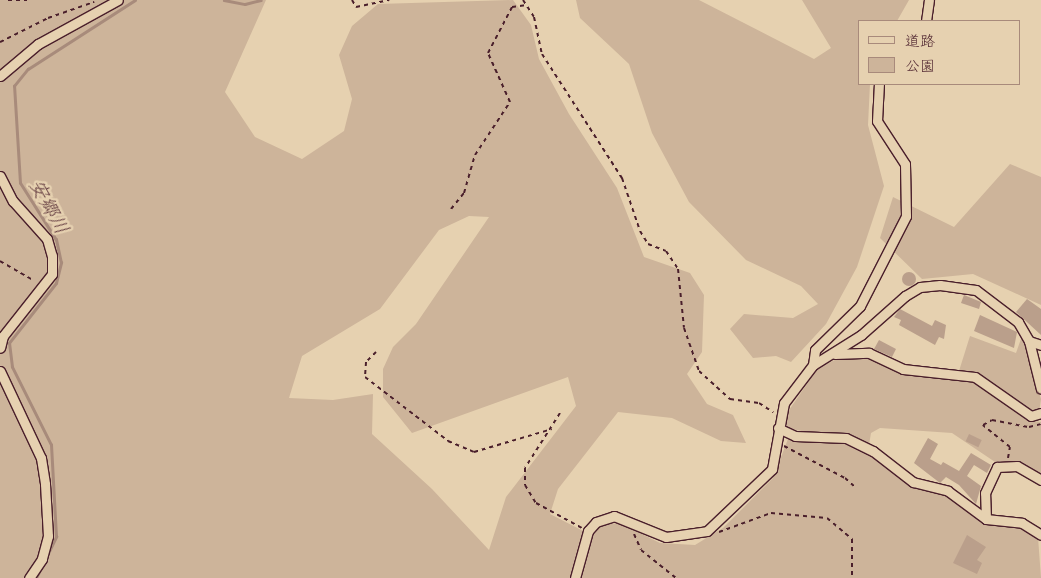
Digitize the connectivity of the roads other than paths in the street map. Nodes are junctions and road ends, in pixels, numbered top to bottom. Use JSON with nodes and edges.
{"nodes":[{"id":1,"x":118,"y":0,"type":"edge"},
{"id":2,"x":929,"y":0,"type":"edge"},
{"id":3,"x":926,"y":20,"type":"edge"},
{"id":4,"x":0,"y":76,"type":"edge"},
{"id":5,"x":879,"y":85,"type":"edge"},
{"id":6,"x":0,"y":176,"type":"edge"},
{"id":7,"x":1029,"y":341,"type":"junction"},
{"id":8,"x":1041,"y":346,"type":"edge"},
{"id":9,"x":0,"y":348,"type":"edge"},
{"id":10,"x":835,"y":354,"type":"junction"},
{"id":11,"x":813,"y":365,"type":"junction"},
{"id":12,"x":0,"y":371,"type":"edge"},
{"id":13,"x":1041,"y":389,"type":"edge"},
{"id":14,"x":1041,"y":413,"type":"edge"},
{"id":15,"x":778,"y":428,"type":"junction"},
{"id":16,"x":1041,"y":480,"type":"edge"},
{"id":17,"x":986,"y":519,"type":"junction"},
{"id":18,"x":1041,"y":535,"type":"edge"},
{"id":19,"x":29,"y":578,"type":"edge"},
{"id":20,"x":575,"y":578,"type":"edge"}],
"edges":[{"from":1,"to":4,"type":"street"},
{"from":2,"to":3,"type":"street"},
{"from":5,"to":11,"type":"street"},
{"from":6,"to":9,"type":"street"},
{"from":7,"to":8,"type":"street"},
{"from":7,"to":10,"type":"street"},
{"from":7,"to":13,"type":"street"},
{"from":10,"to":11,"type":"street"},
{"from":10,"to":14,"type":"street"},
{"from":11,"to":15,"type":"street"},
{"from":12,"to":19,"type":"street"},
{"from":15,"to":17,"type":"street"},
{"from":15,"to":20,"type":"street"},
{"from":16,"to":17,"type":"street"},
{"from":17,"to":18,"type":"street"}]}
